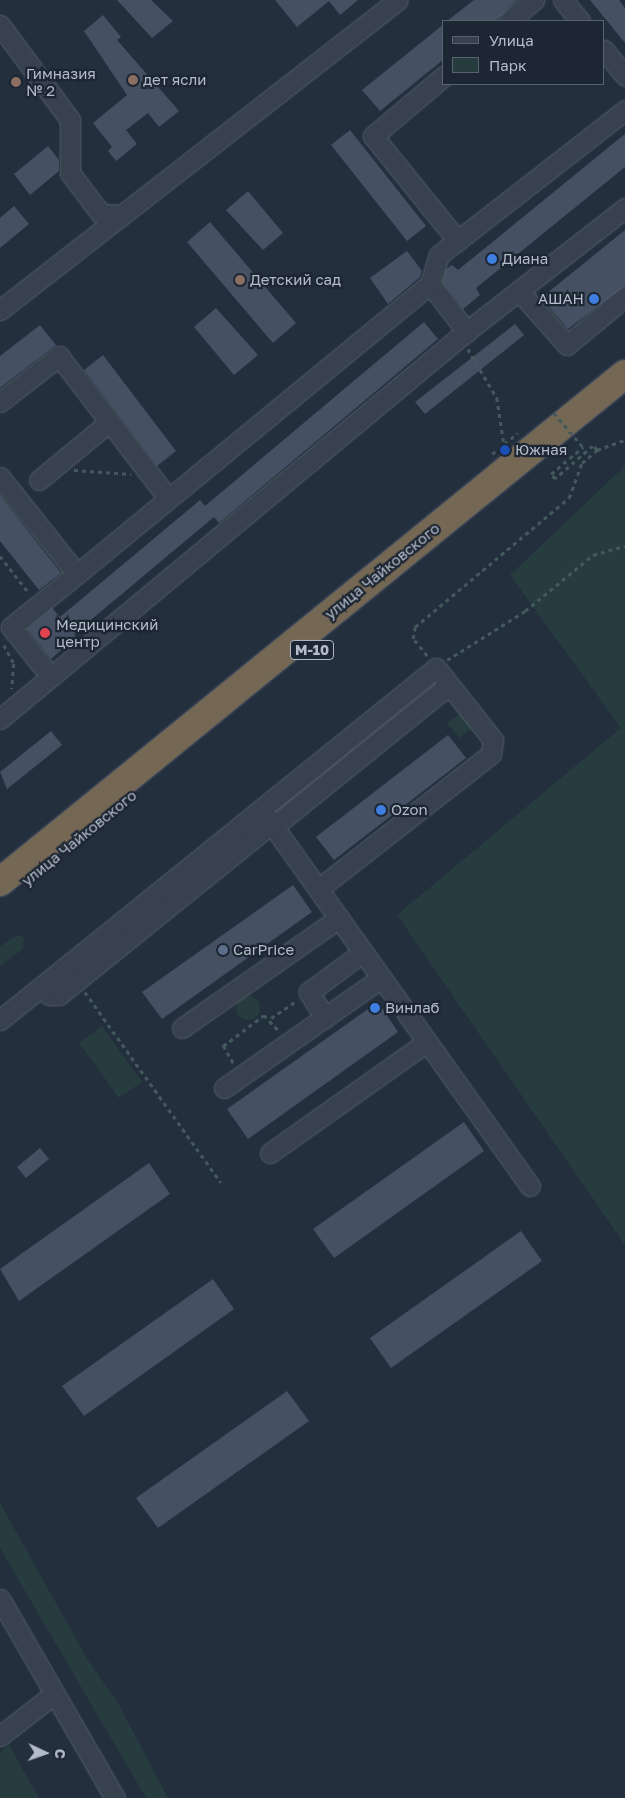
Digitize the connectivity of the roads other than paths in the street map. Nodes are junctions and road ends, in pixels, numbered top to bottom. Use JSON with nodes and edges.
{"nodes":[{"id":1,"x":398,"y":0,"type":"edge"},
{"id":2,"x":534,"y":0,"type":"edge"},
{"id":3,"x":563,"y":0,"type":"edge"},
{"id":4,"x":510,"y":20,"type":"edge"},
{"id":5,"x":579,"y":20,"type":"edge"},
{"id":6,"x":0,"y":25,"type":"edge"},
{"id":7,"x":605,"y":51,"type":"edge"},
{"id":8,"x":625,"y":76,"type":"edge"},
{"id":9,"x":442,"y":78,"type":"edge"},
{"id":10,"x":625,"y":110,"type":"edge"},
{"id":11,"x":625,"y":208,"type":"edge"},
{"id":12,"x":120,"y":215,"type":"junction"},
{"id":13,"x":458,"y":241,"type":"junction"},
{"id":14,"x":430,"y":284,"type":"junction"},
{"id":15,"x":519,"y":291,"type":"junction"},
{"id":16,"x":625,"y":297,"type":"edge"},
{"id":17,"x":0,"y":310,"type":"edge"},
{"id":18,"x":463,"y":335,"type":"junction"},
{"id":19,"x":625,"y":374,"type":"edge"},
{"id":20,"x":625,"y":398,"type":"edge"},
{"id":21,"x":0,"y":402,"type":"edge"},
{"id":22,"x":109,"y":422,"type":"junction"},
{"id":23,"x":46,"y":474,"type":"road end"},
{"id":24,"x":0,"y":477,"type":"edge"},
{"id":25,"x":168,"y":498,"type":"junction"},
{"id":26,"x":76,"y":574,"type":"junction"},
{"id":27,"x":51,"y":677,"type":"junction"},
{"id":28,"x":449,"y":684,"type":"junction"},
{"id":29,"x":0,"y":719,"type":"edge"},
{"id":30,"x":268,"y":820,"type":"junction"},
{"id":31,"x":0,"y":882,"type":"edge"},
{"id":32,"x":318,"y":889,"type":"junction"},
{"id":33,"x":0,"y":902,"type":"edge"},
{"id":34,"x":339,"y":918,"type":"junction"},
{"id":35,"x":363,"y":952,"type":"junction"},
{"id":36,"x":381,"y":978,"type":"junction"},
{"id":37,"x":42,"y":986,"type":"junction"},
{"id":38,"x":325,"y":1018,"type":"junction"},
{"id":39,"x":0,"y":1020,"type":"edge"},
{"id":40,"x":182,"y":1028,"type":"dead end"},
{"id":41,"x":427,"y":1042,"type":"junction"},
{"id":42,"x":224,"y":1088,"type":"dead end"},
{"id":43,"x":270,"y":1153,"type":"dead end"},
{"id":44,"x":530,"y":1186,"type":"dead end"},
{"id":45,"x":0,"y":1599,"type":"edge"},
{"id":46,"x":54,"y":1694,"type":"junction"},
{"id":47,"x":0,"y":1736,"type":"edge"},
{"id":48,"x":115,"y":1798,"type":"edge"}],
"edges":[{"from":1,"to":12,"type":"street"},
{"from":2,"to":4,"type":"street"},
{"from":3,"to":5,"type":"street"},
{"from":6,"to":12,"type":"street"},
{"from":7,"to":8,"type":"street"},
{"from":9,"to":13,"type":"street"},
{"from":10,"to":13,"type":"street"},
{"from":11,"to":15,"type":"street"},
{"from":12,"to":17,"type":"street"},
{"from":13,"to":14,"type":"street"},
{"from":14,"to":18,"type":"street"},
{"from":14,"to":25,"type":"street"},
{"from":15,"to":16,"type":"street"},
{"from":15,"to":18,"type":"street"},
{"from":18,"to":27,"type":"street"},
{"from":19,"to":31,"type":"highway","name":"улица Чайковского","number":"М-10"},
{"from":20,"to":33,"type":"highway","name":"улица Чайковского","number":"М-10"},
{"from":21,"to":22,"type":"street"},
{"from":22,"to":23,"type":"street"},
{"from":22,"to":25,"type":"street"},
{"from":24,"to":26,"type":"street"},
{"from":25,"to":26,"type":"street"},
{"from":26,"to":27,"type":"street"},
{"from":27,"to":29,"type":"street"},
{"from":28,"to":30,"type":"street"},
{"from":28,"to":30,"type":"street"},
{"from":28,"to":32,"type":"street"},
{"from":30,"to":32,"type":"street"},
{"from":30,"to":37,"type":"street"},
{"from":30,"to":37,"type":"street"},
{"from":32,"to":34,"type":"street"},
{"from":34,"to":35,"type":"street"},
{"from":34,"to":40,"type":"street"},
{"from":35,"to":36,"type":"street"},
{"from":35,"to":38,"type":"street"},
{"from":36,"to":38,"type":"street"},
{"from":36,"to":41,"type":"street"},
{"from":37,"to":39,"type":"street"},
{"from":38,"to":42,"type":"street"},
{"from":41,"to":43,"type":"street"},
{"from":41,"to":44,"type":"street"},
{"from":45,"to":46,"type":"street"},
{"from":46,"to":47,"type":"street"},
{"from":46,"to":48,"type":"street"}]}
